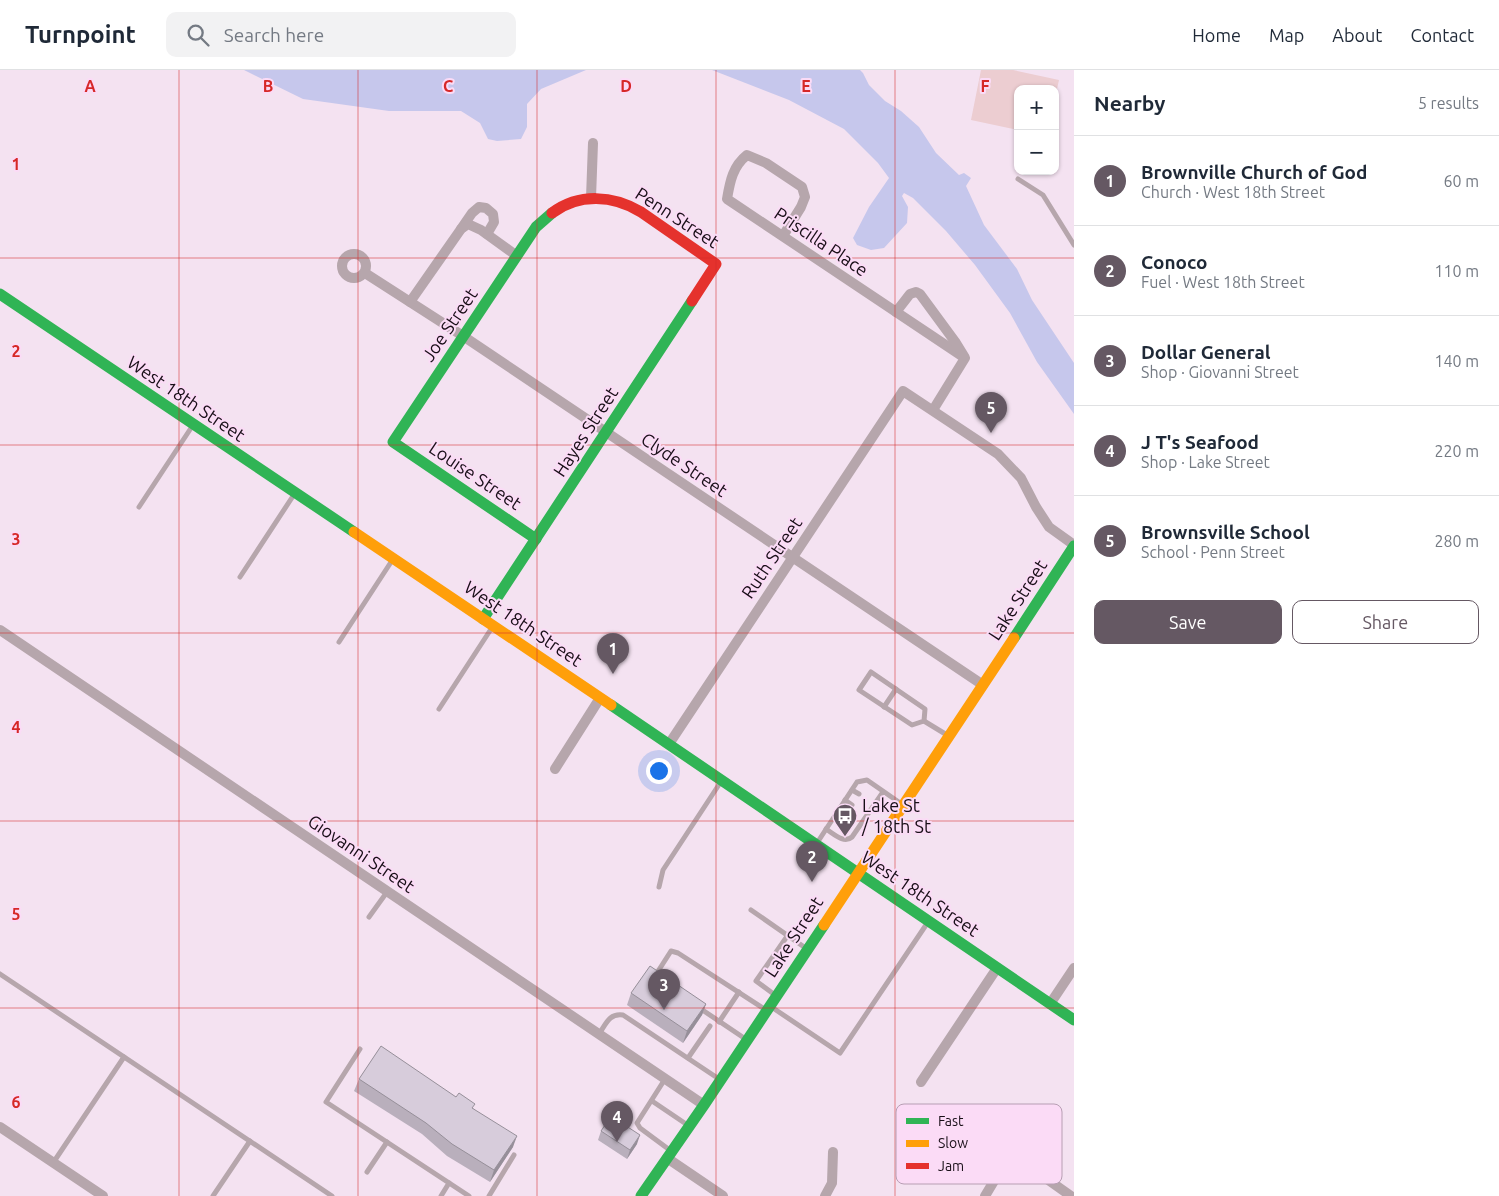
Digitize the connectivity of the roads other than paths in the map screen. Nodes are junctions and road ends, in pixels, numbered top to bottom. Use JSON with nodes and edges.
{"nodes":[{"id":1,"x":593,"y":143,"type":"dead end"},
{"id":2,"x":1018,"y":179,"type":"dead end"},
{"id":3,"x":592,"y":198,"type":"junction"},
{"id":4,"x":536,"y":227,"type":"joint"},
{"id":5,"x":461,"y":229,"type":"junction"},
{"id":6,"x":487,"y":234,"type":"junction"},
{"id":7,"x":783,"y":236,"type":"junction"},
{"id":8,"x":1074,"y":245,"type":"edge"},
{"id":9,"x":517,"y":256,"type":"junction"},
{"id":10,"x":716,"y":264,"type":"joint"},
{"id":11,"x":365,"y":273,"type":"dead end"},
{"id":12,"x":0,"y":294,"type":"edge"},
{"id":13,"x":410,"y":302,"type":"junction"},
{"id":14,"x":896,"y":312,"type":"junction"},
{"id":15,"x":463,"y":336,"type":"junction"},
{"id":16,"x":965,"y":358,"type":"junction"},
{"id":17,"x":932,"y":410,"type":"junction"},
{"id":18,"x":193,"y":424,"type":"junction"},
{"id":19,"x":606,"y":432,"type":"junction"},
{"id":20,"x":393,"y":442,"type":"joint"},
{"id":21,"x":295,"y":493,"type":"junction"},
{"id":22,"x":139,"y":507,"type":"dead end"},
{"id":23,"x":536,"y":539,"type":"junction"},
{"id":24,"x":1074,"y":546,"type":"edge"},
{"id":25,"x":792,"y":558,"type":"junction"},
{"id":26,"x":394,"y":559,"type":"junction"},
{"id":27,"x":240,"y":577,"type":"dead end"},
{"id":28,"x":483,"y":618,"type":"junction"},
{"id":29,"x":493,"y":625,"type":"junction"},
{"id":30,"x":0,"y":630,"type":"edge"},
{"id":31,"x":339,"y":642,"type":"dead end"},
{"id":32,"x":983,"y":685,"type":"junction"},
{"id":33,"x":896,"y":690,"type":"junction"},
{"id":34,"x":600,"y":698,"type":"junction"},
{"id":35,"x":884,"y":707,"type":"junction"},
{"id":36,"x":439,"y":708,"type":"dead end"},
{"id":37,"x":924,"y":721,"type":"junction"},
{"id":38,"x":949,"y":736,"type":"junction"},
{"id":39,"x":669,"y":744,"type":"junction"},
{"id":40,"x":555,"y":769,"type":"dead end"},
{"id":41,"x":722,"y":780,"type":"junction"},
{"id":42,"x":852,"y":790,"type":"junction"},
{"id":43,"x":884,"y":792,"type":"junction"},
{"id":44,"x":859,"y":794,"type":"dead end"},
{"id":45,"x":845,"y":800,"type":"junction"},
{"id":46,"x":868,"y":800,"type":"dead end"},
{"id":47,"x":875,"y":804,"type":"junction"},
{"id":48,"x":852,"y":805,"type":"dead end"},
{"id":49,"x":903,"y":805,"type":"junction"},
{"id":50,"x":861,"y":811,"type":"dead end"},
{"id":51,"x":838,"y":812,"type":"junction"},
{"id":52,"x":867,"y":815,"type":"junction"},
{"id":53,"x":844,"y":816,"type":"dead end"},
{"id":54,"x":853,"y":822,"type":"dead end"},
{"id":55,"x":860,"y":826,"type":"junction"},
{"id":56,"x":826,"y":829,"type":"junction"},
{"id":57,"x":816,"y":845,"type":"junction"},
{"id":58,"x":858,"y":874,"type":"junction"},
{"id":59,"x":659,"y":887,"type":"dead end"},
{"id":60,"x":387,"y":891,"type":"junction"},
{"id":61,"x":751,"y":910,"type":"dead end"},
{"id":62,"x":369,"y":917,"type":"dead end"},
{"id":63,"x":928,"y":922,"type":"junction"},
{"id":64,"x":788,"y":935,"type":"junction"},
{"id":65,"x":808,"y":949,"type":"junction"},
{"id":66,"x":997,"y":968,"type":"junction"},
{"id":67,"x":1074,"y":968,"type":"edge"},
{"id":68,"x":0,"y":974,"type":"edge"},
{"id":69,"x":657,"y":979,"type":"edge"},
{"id":70,"x":739,"y":992,"type":"junction"},
{"id":71,"x":777,"y":996,"type":"junction"},
{"id":72,"x":1050,"y":1004,"type":"junction"},
{"id":73,"x":696,"y":1006,"type":"edge"},
{"id":74,"x":768,"y":1008,"type":"junction"},
{"id":75,"x":1074,"y":1020,"type":"edge"},
{"id":76,"x":720,"y":1022,"type":"junction"},
{"id":77,"x":710,"y":1026,"type":"dead end"},
{"id":78,"x":599,"y":1034,"type":"junction"},
{"id":79,"x":747,"y":1040,"type":"junction"},
{"id":80,"x":360,"y":1049,"type":"dead end"},
{"id":81,"x":124,"y":1057,"type":"junction"},
{"id":82,"x":688,"y":1058,"type":"junction"},
{"id":83,"x":666,"y":1079,"type":"junction"},
{"id":84,"x":721,"y":1080,"type":"junction"},
{"id":85,"x":921,"y":1082,"type":"dead end"},
{"id":86,"x":652,"y":1101,"type":"junction"},
{"id":87,"x":704,"y":1105,"type":"junction"},
{"id":88,"x":0,"y":1126,"type":"edge"},
{"id":89,"x":690,"y":1126,"type":"junction"},
{"id":90,"x":250,"y":1141,"type":"junction"},
{"id":91,"x":387,"y":1142,"type":"junction"},
{"id":92,"x":833,"y":1152,"type":"dead end"},
{"id":93,"x":514,"y":1155,"type":"edge"},
{"id":94,"x":669,"y":1155,"type":"junction"},
{"id":95,"x":53,"y":1162,"type":"junction"},
{"id":96,"x":367,"y":1172,"type":"dead end"},
{"id":97,"x":449,"y":1183,"type":"junction"},
{"id":98,"x":992,"y":1184,"type":"edge"},
{"id":99,"x":1054,"y":1184,"type":"edge"},
{"id":100,"x":103,"y":1196,"type":"edge"},
{"id":101,"x":213,"y":1196,"type":"edge"},
{"id":102,"x":332,"y":1196,"type":"edge"},
{"id":103,"x":440,"y":1196,"type":"edge"},
{"id":104,"x":469,"y":1196,"type":"edge"},
{"id":105,"x":489,"y":1196,"type":"edge"},
{"id":106,"x":641,"y":1196,"type":"edge"},
{"id":107,"x":722,"y":1196,"type":"edge"},
{"id":108,"x":825,"y":1196,"type":"edge"},
{"id":109,"x":985,"y":1196,"type":"edge"},
{"id":110,"x":1071,"y":1196,"type":"edge"}],
"edges":[{"from":1,"to":3,"type":"street"},
{"from":2,"to":8,"type":"lane"},
{"from":3,"to":4,"type":"street","name":"Penn Street"},
{"from":3,"to":10,"type":"street","name":"Penn Street"},
{"from":4,"to":9,"type":"street","name":"Joe Street"},
{"from":5,"to":6,"type":"street"},
{"from":5,"to":6,"type":"street"},
{"from":5,"to":13,"type":"street"},
{"from":6,"to":9,"type":"street"},
{"from":7,"to":7,"type":"street","name":"Priscilla Place"},
{"from":7,"to":14,"type":"street","name":"Priscilla Place"},
{"from":9,"to":15,"type":"street","name":"Joe Street"},
{"from":10,"to":19,"type":"street","name":"Hayes Street"},
{"from":11,"to":13,"type":"street","name":"Clyde Street"},
{"from":12,"to":18,"type":"street","name":"West 18th Street"},
{"from":13,"to":15,"type":"street","name":"Clyde Street"},
{"from":14,"to":16,"type":"street","name":"Priscilla Place"},
{"from":14,"to":16,"type":"street"},
{"from":15,"to":19,"type":"street","name":"Clyde Street"},
{"from":15,"to":20,"type":"street","name":"Joe Street"},
{"from":16,"to":17,"type":"street"},
{"from":17,"to":24,"type":"street"},
{"from":17,"to":25,"type":"street","name":"Ruth Street"},
{"from":18,"to":21,"type":"street","name":"West 18th Street"},
{"from":18,"to":22,"type":"lane"},
{"from":19,"to":23,"type":"street","name":"Hayes Street"},
{"from":19,"to":25,"type":"street","name":"Clyde Street"},
{"from":20,"to":23,"type":"street","name":"Louise Street"},
{"from":21,"to":26,"type":"street","name":"West 18th Street"},
{"from":21,"to":27,"type":"lane"},
{"from":23,"to":28,"type":"street","name":"Hayes Street"},
{"from":24,"to":32,"type":"street","name":"Lake Street"},
{"from":25,"to":32,"type":"street","name":"Clyde Street"},
{"from":25,"to":39,"type":"street","name":"Ruth Street"},
{"from":26,"to":28,"type":"street","name":"West 18th Street"},
{"from":26,"to":31,"type":"lane"},
{"from":28,"to":29,"type":"street","name":"West 18th Street"},
{"from":29,"to":34,"type":"street","name":"West 18th Street"},
{"from":29,"to":36,"type":"lane"},
{"from":30,"to":60,"type":"street","name":"Giovanni Street"},
{"from":32,"to":38,"type":"street","name":"Lake Street"},
{"from":33,"to":35,"type":"lane"},
{"from":33,"to":35,"type":"lane"},
{"from":33,"to":37,"type":"lane"},
{"from":34,"to":39,"type":"street","name":"West 18th Street"},
{"from":34,"to":40,"type":"street"},
{"from":35,"to":37,"type":"lane"},
{"from":37,"to":38,"type":"lane"},
{"from":38,"to":49,"type":"street","name":"Lake Street"},
{"from":39,"to":41,"type":"street","name":"West 18th Street"},
{"from":41,"to":57,"type":"street","name":"West 18th Street"},
{"from":41,"to":59,"type":"lane"},
{"from":42,"to":43,"type":"lane"},
{"from":42,"to":44,"type":"lane"},
{"from":42,"to":45,"type":"lane"},
{"from":43,"to":47,"type":"lane"},
{"from":43,"to":49,"type":"lane"},
{"from":45,"to":48,"type":"lane"},
{"from":45,"to":51,"type":"lane"},
{"from":46,"to":47,"type":"lane"},
{"from":47,"to":52,"type":"lane"},
{"from":49,"to":58,"type":"street","name":"Lake Street"},
{"from":50,"to":52,"type":"lane"},
{"from":51,"to":53,"type":"lane"},
{"from":51,"to":56,"type":"lane"},
{"from":52,"to":55,"type":"lane"},
{"from":54,"to":55,"type":"lane"},
{"from":55,"to":56,"type":"lane"},
{"from":56,"to":57,"type":"lane"},
{"from":57,"to":58,"type":"street","name":"West 18th Street"},
{"from":58,"to":63,"type":"street","name":"West 18th Street"},
{"from":58,"to":65,"type":"street","name":"Lake Street"},
{"from":60,"to":62,"type":"lane"},
{"from":60,"to":78,"type":"street","name":"Giovanni Street"},
{"from":61,"to":64,"type":"lane"},
{"from":63,"to":66,"type":"street","name":"West 18th Street"},
{"from":63,"to":74,"type":"lane"},
{"from":64,"to":65,"type":"lane"},
{"from":64,"to":71,"type":"lane"},
{"from":65,"to":71,"type":"street","name":"Lake Street"},
{"from":66,"to":72,"type":"street","name":"West 18th Street"},
{"from":66,"to":85,"type":"street"},
{"from":67,"to":72,"type":"street"},
{"from":68,"to":81,"type":"lane"},
{"from":69,"to":70,"type":"lane"},
{"from":70,"to":74,"type":"lane"},
{"from":70,"to":76,"type":"lane"},
{"from":71,"to":74,"type":"street","name":"Lake Street"},
{"from":72,"to":75,"type":"street","name":"West 18th Street"},
{"from":73,"to":76,"type":"lane"},
{"from":74,"to":79,"type":"street","name":"Lake Street"},
{"from":76,"to":79,"type":"lane"},
{"from":77,"to":82,"type":"lane"},
{"from":78,"to":82,"type":"lane"},
{"from":78,"to":83,"type":"street","name":"Giovanni Street"},
{"from":79,"to":84,"type":"street","name":"Lake Street"},
{"from":80,"to":91,"type":"lane"},
{"from":81,"to":90,"type":"lane"},
{"from":81,"to":95,"type":"lane"},
{"from":82,"to":84,"type":"lane"},
{"from":83,"to":86,"type":"lane"},
{"from":83,"to":87,"type":"street","name":"Giovanni Street"},
{"from":84,"to":87,"type":"street","name":"Lake Street"},
{"from":86,"to":89,"type":"lane"},
{"from":86,"to":94,"type":"lane"},
{"from":87,"to":89,"type":"street","name":"Lake Street"},
{"from":88,"to":95,"type":"street"},
{"from":89,"to":94,"type":"street","name":"Lake Street"},
{"from":90,"to":101,"type":"lane"},
{"from":90,"to":102,"type":"lane"},
{"from":91,"to":96,"type":"lane"},
{"from":91,"to":97,"type":"lane"},
{"from":92,"to":108,"type":"street"},
{"from":93,"to":105,"type":"lane"},
{"from":94,"to":106,"type":"street","name":"Lake Street"},
{"from":94,"to":107,"type":"street"},
{"from":95,"to":100,"type":"street"},
{"from":97,"to":103,"type":"lane"},
{"from":97,"to":104,"type":"lane"},
{"from":98,"to":109,"type":"street"},
{"from":99,"to":110,"type":"street"}]}
